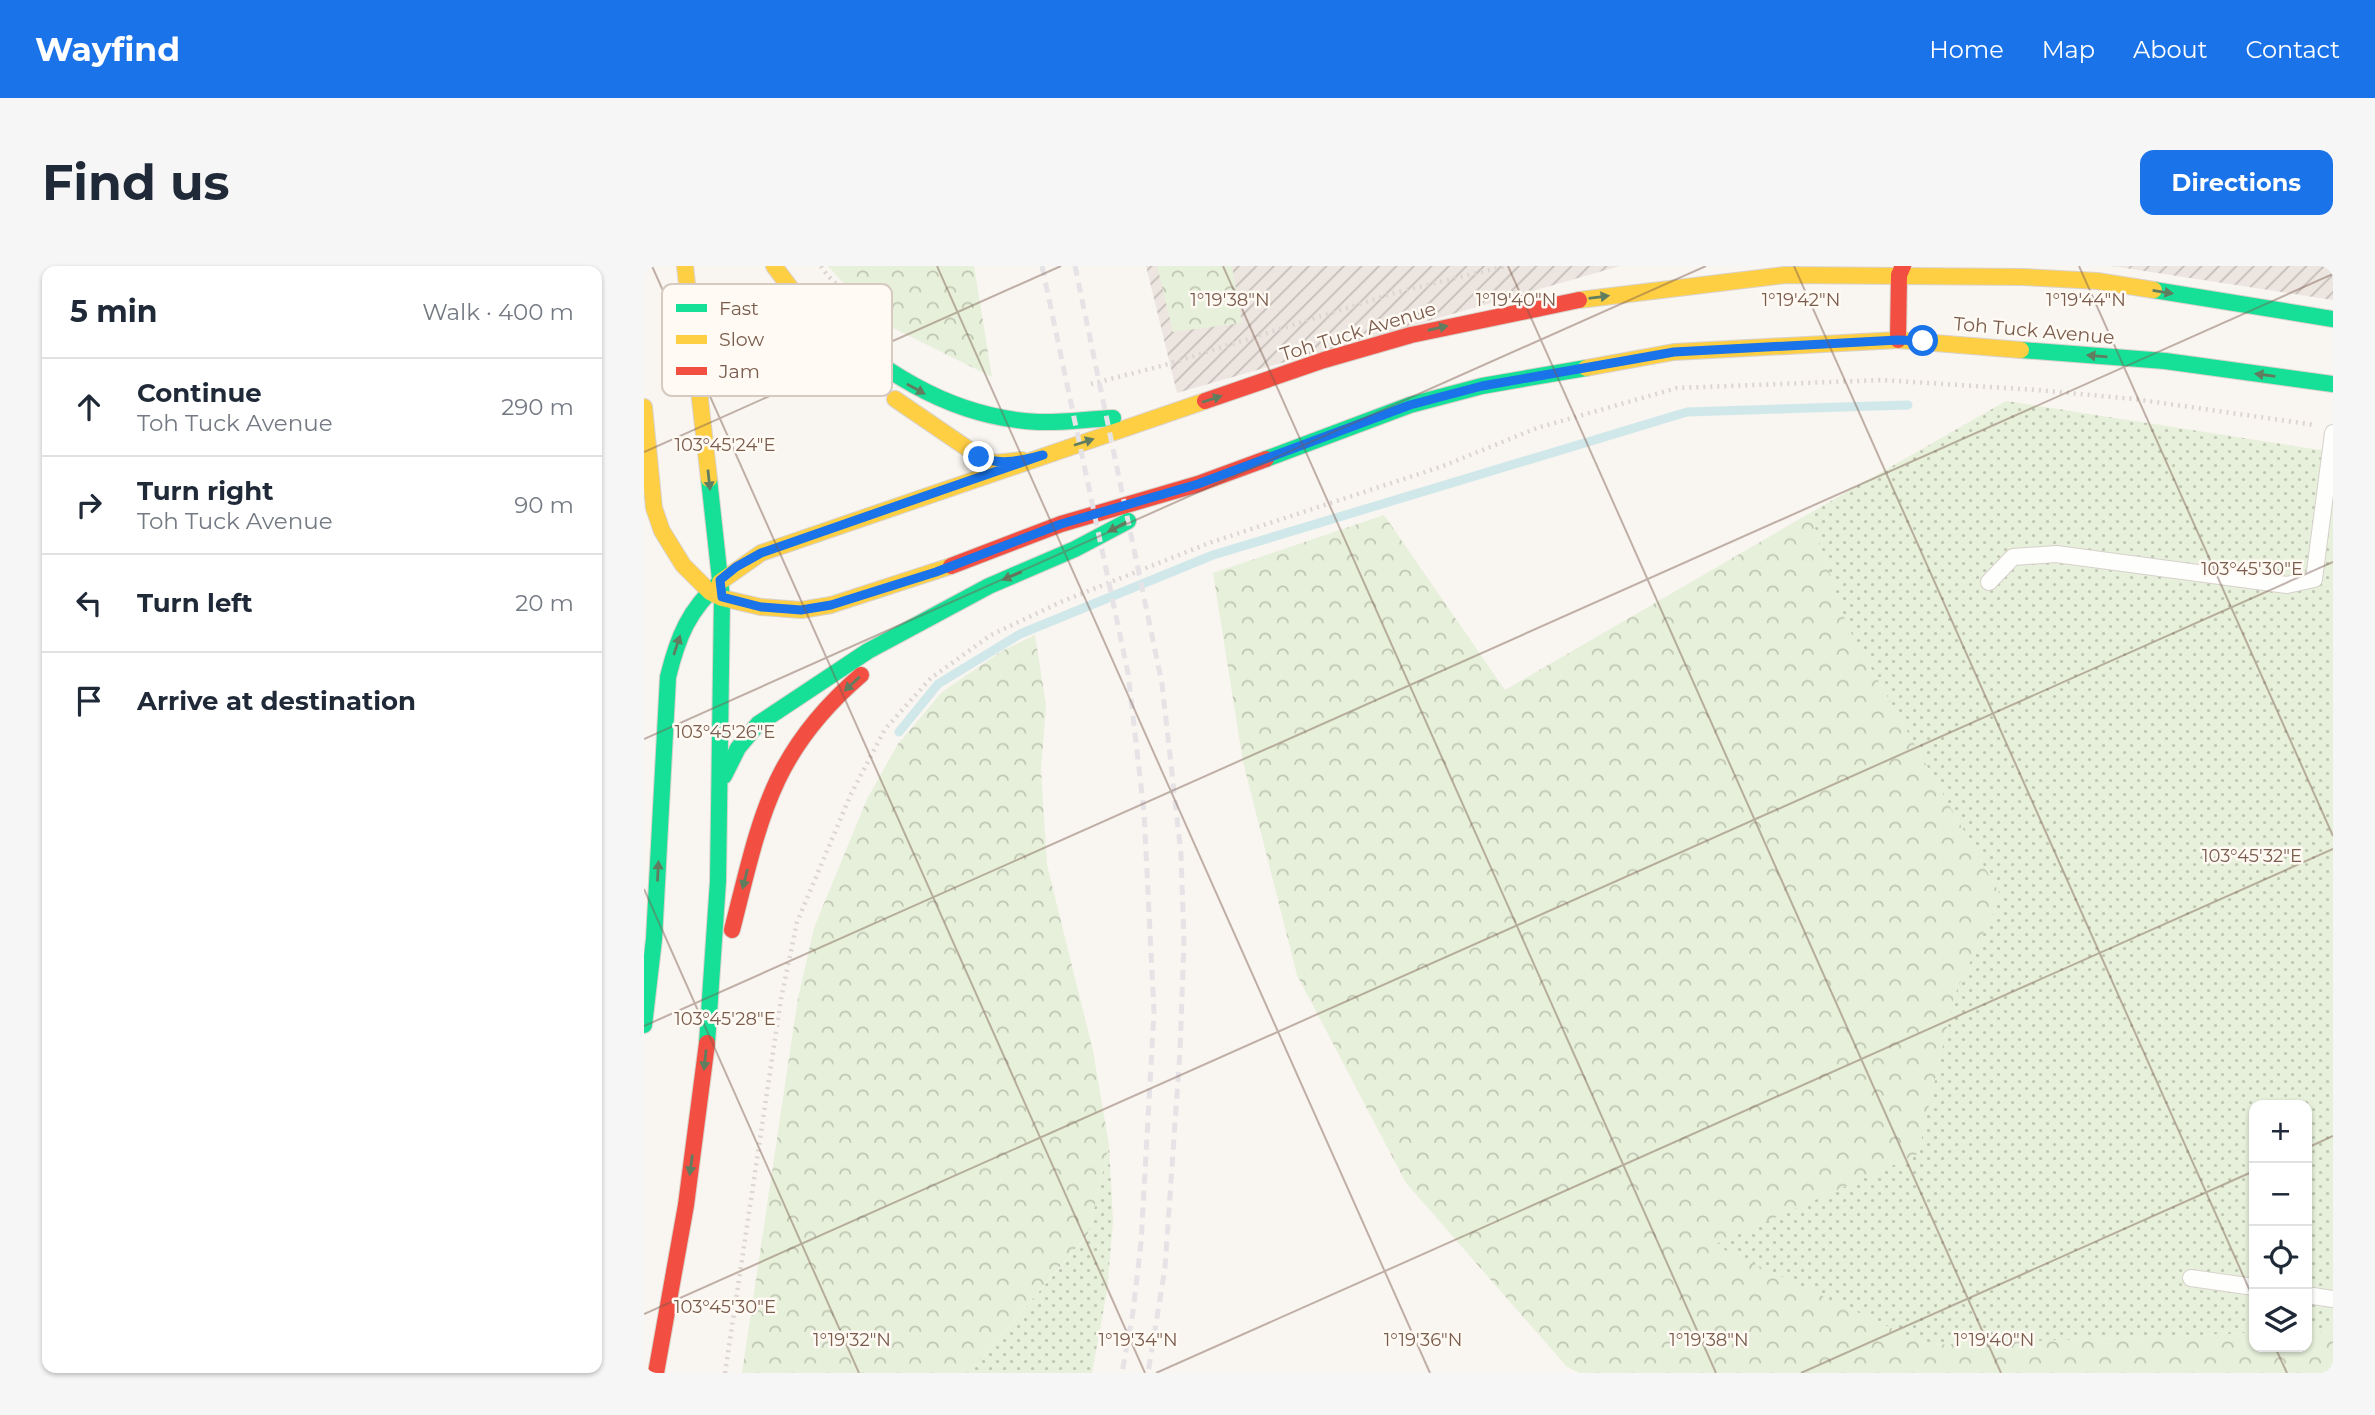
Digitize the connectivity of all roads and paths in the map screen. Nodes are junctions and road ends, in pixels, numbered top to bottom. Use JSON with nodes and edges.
{"nodes":[{"id":1,"x":685,"y":266,"type":"edge"},
{"id":2,"x":774,"y":266,"type":"edge"},
{"id":3,"x":821,"y":266,"type":"edge"},
{"id":4,"x":1506,"y":266,"type":"edge"},
{"id":5,"x":2009,"y":266,"type":"edge"},
{"id":6,"x":1901,"y":271,"type":"edge"},
{"id":7,"x":2023,"y":277,"type":"junction"},
{"id":8,"x":687,"y":284,"type":"edge"},
{"id":9,"x":787,"y":284,"type":"edge"},
{"id":10,"x":837,"y":284,"type":"edge"},
{"id":11,"x":2333,"y":319,"type":"edge"},
{"id":12,"x":1898,"y":340,"type":"junction"},
{"id":13,"x":892,"y":375,"type":"edge"},
{"id":14,"x":2333,"y":384,"type":"edge"},
{"id":15,"x":1087,"y":385,"type":"dead end"},
{"id":16,"x":892,"y":395,"type":"edge"},
{"id":17,"x":698,"y":396,"type":"edge"},
{"id":18,"x":644,"y":407,"type":"edge"},
{"id":19,"x":1168,"y":414,"type":"junction"},
{"id":20,"x":2327,"y":429,"type":"edge"},
{"id":21,"x":1043,"y":455,"type":"junction"},
{"id":22,"x":2331,"y":475,"type":"edge"},
{"id":23,"x":1198,"y":484,"type":"junction"},
{"id":24,"x":1989,"y":582,"type":"dead end"},
{"id":25,"x":717,"y":590,"type":"junction"},
{"id":26,"x":943,"y":610,"type":"junction"},
{"id":27,"x":721,"y":784,"type":"junction"},
{"id":28,"x":709,"y":1024,"type":"junction"},
{"id":29,"x":644,"y":1025,"type":"edge"},
{"id":30,"x":2191,"y":1278,"type":"dead end"},
{"id":31,"x":2249,"y":1286,"type":"edge"},
{"id":32,"x":2312,"y":1296,"type":"edge"},
{"id":33,"x":2333,"y":1299,"type":"edge"},
{"id":34,"x":656,"y":1373,"type":"edge"},
{"id":35,"x":725,"y":1373,"type":"edge"}],
"edges":[{"from":1,"to":8,"type":"main road","one_way":true},
{"from":2,"to":9,"type":"main road"},
{"from":3,"to":10,"type":"path"},
{"from":4,"to":15,"type":"path"},
{"from":5,"to":7,"type":"main road"},
{"from":6,"to":7,"type":"main road","name":"Toh Tuck Avenue"},
{"from":6,"to":12,"type":"main road"},
{"from":19,"to":6,"type":"main road","name":"Toh Tuck Avenue","one_way":true},
{"from":7,"to":11,"type":"main road","name":"Toh Tuck Avenue","one_way":true},
{"from":14,"to":12,"type":"main road","name":"Toh Tuck Avenue","one_way":true},
{"from":12,"to":23,"type":"main road","name":"Toh Tuck Avenue"},
{"from":13,"to":19,"type":"main road","one_way":true},
{"from":16,"to":21,"type":"main road"},
{"from":17,"to":25,"type":"main road","one_way":true},
{"from":18,"to":25,"type":"main road"},
{"from":21,"to":19,"type":"main road","name":"Toh Tuck Avenue","one_way":true},
{"from":20,"to":22,"type":"lane"},
{"from":20,"to":35,"type":"path"},
{"from":21,"to":25,"type":"main road","name":"Toh Tuck Avenue"},
{"from":22,"to":24,"type":"lane"},
{"from":23,"to":25,"type":"main road","name":"Toh Tuck Avenue"},
{"from":23,"to":26,"type":"main road","one_way":true},
{"from":25,"to":27,"type":"main road"},
{"from":29,"to":25,"type":"main road","one_way":true},
{"from":26,"to":27,"type":"main road"},
{"from":26,"to":28,"type":"main road","one_way":true},
{"from":27,"to":28,"type":"main road"},
{"from":28,"to":34,"type":"main road","one_way":true},
{"from":30,"to":31,"type":"lane"},
{"from":32,"to":33,"type":"lane"}]}
